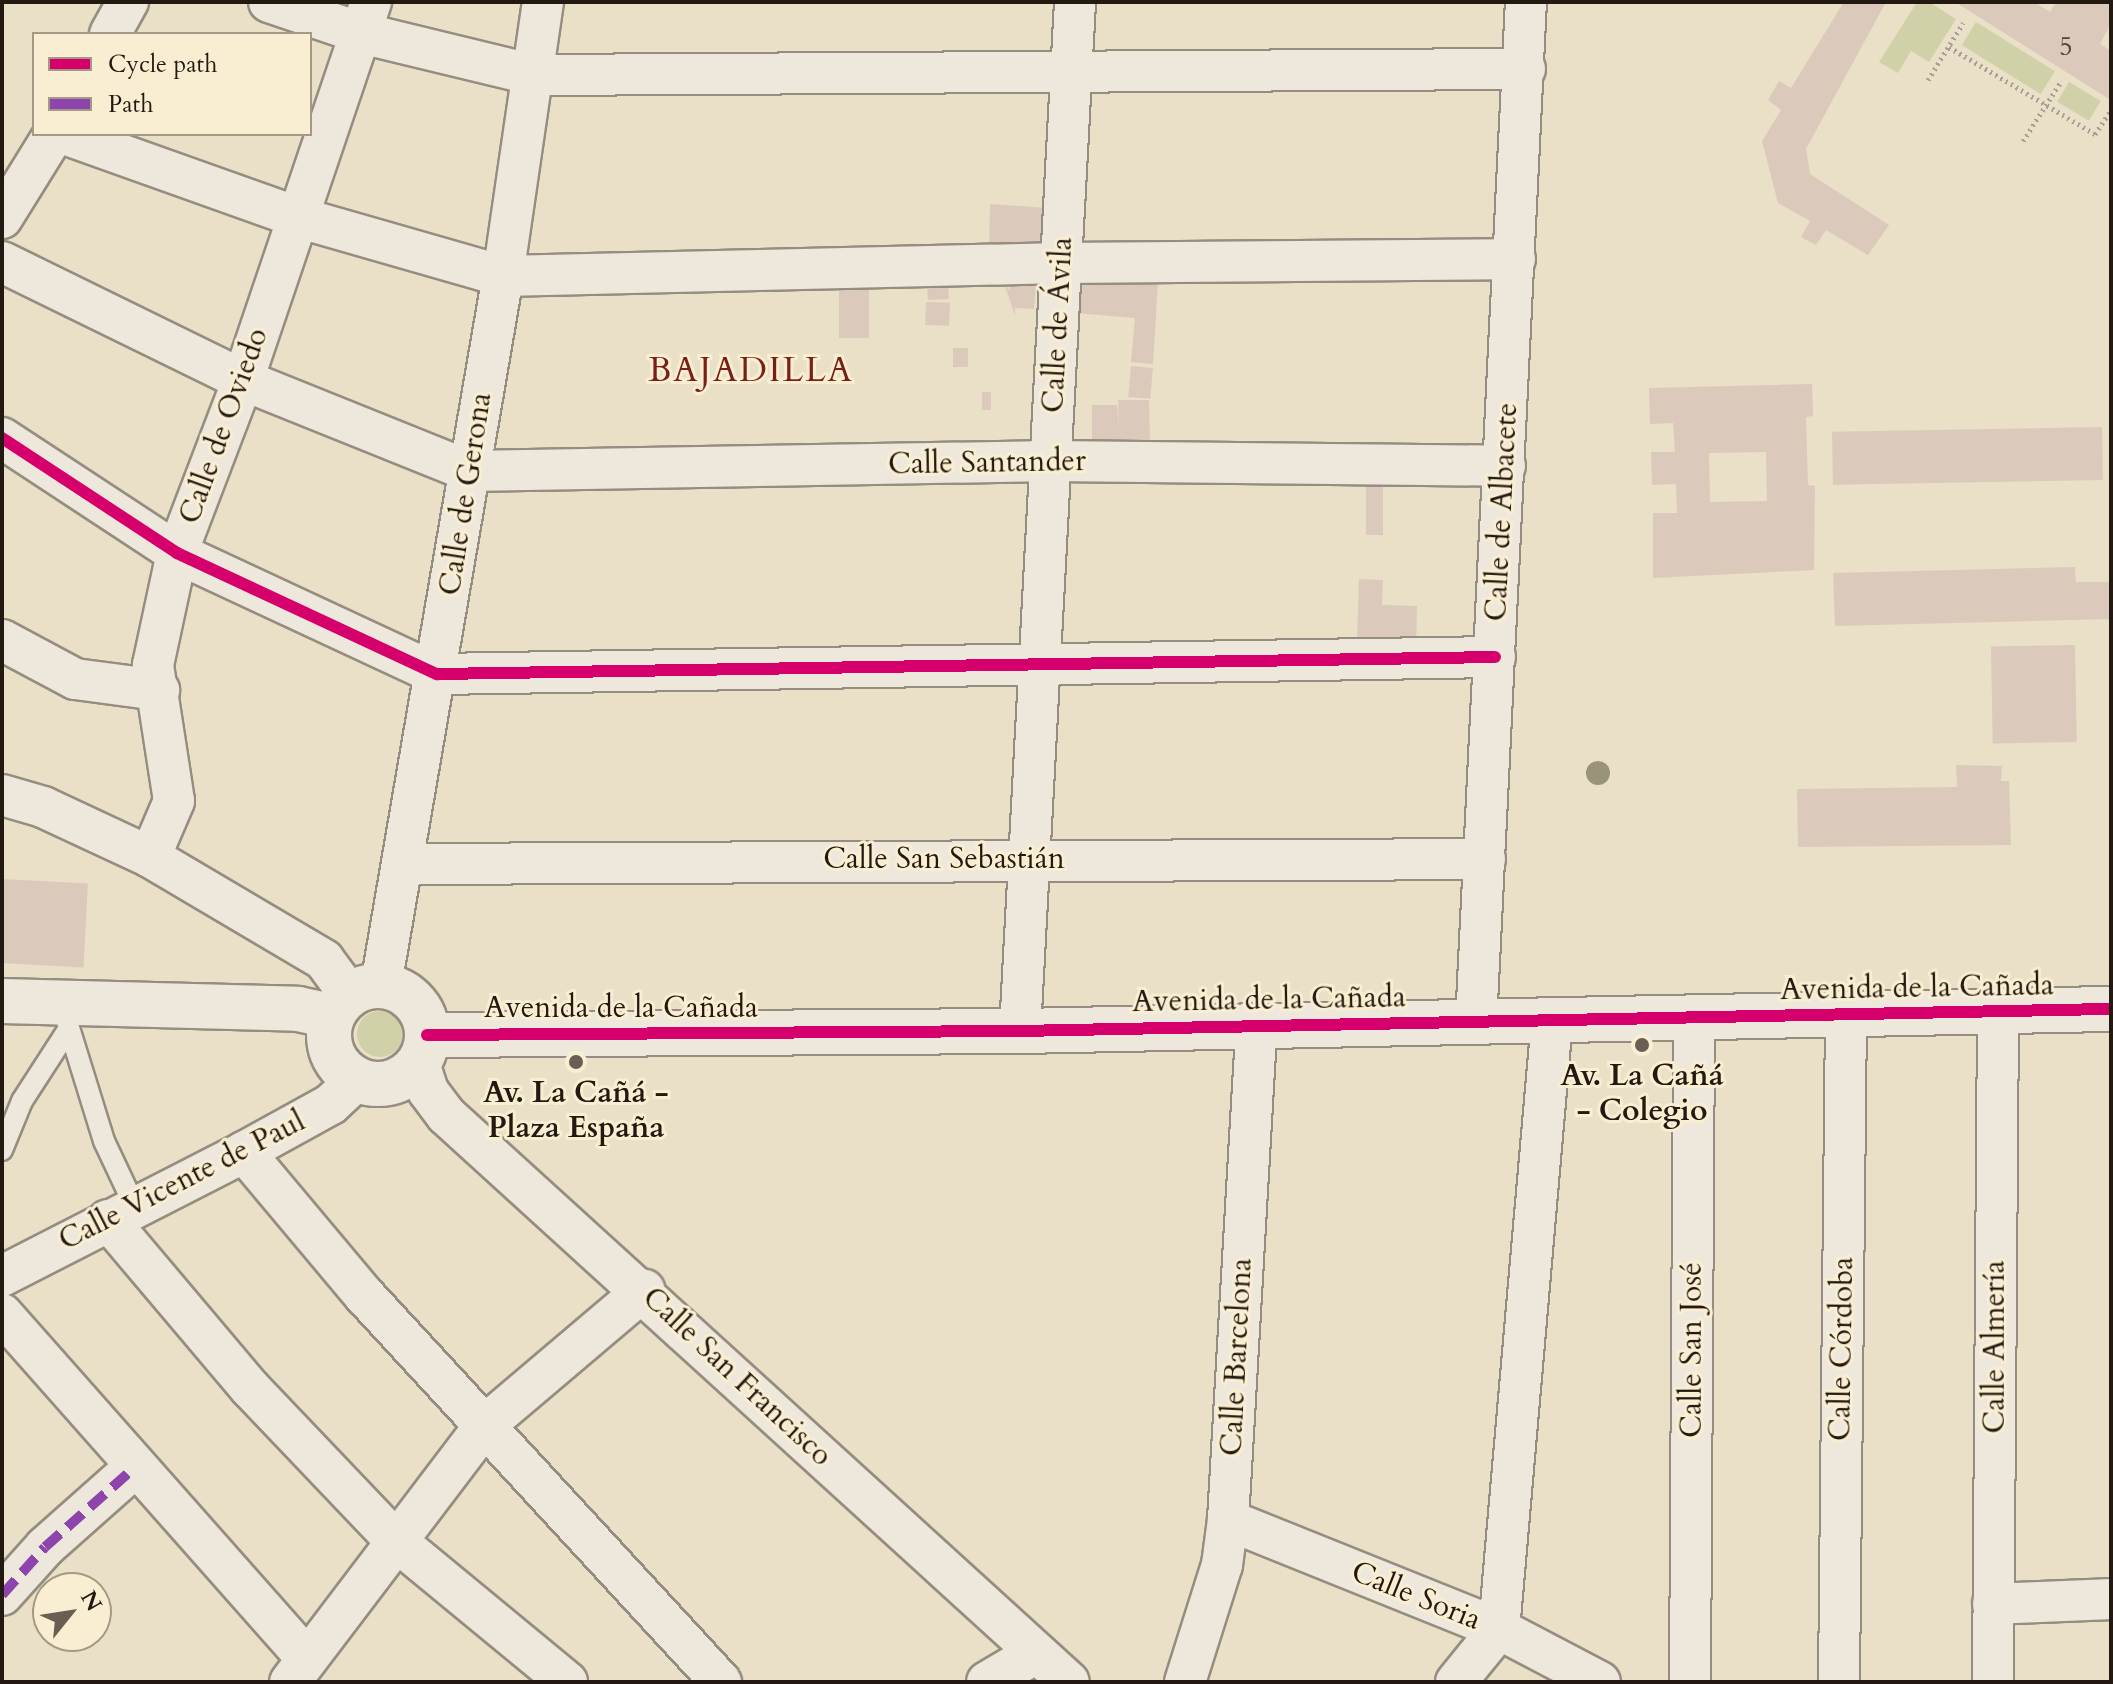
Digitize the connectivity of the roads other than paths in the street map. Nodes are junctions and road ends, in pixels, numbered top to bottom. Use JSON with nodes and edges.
{"nodes":[{"id":1,"x":128,"y":2,"type":"edge"},
{"id":2,"x":269,"y":2,"type":"edge"},
{"id":3,"x":543,"y":2,"type":"edge"},
{"id":4,"x":1075,"y":2,"type":"edge"},
{"id":5,"x":1526,"y":2,"type":"edge"},
{"id":6,"x":366,"y":18,"type":"edge"},
{"id":7,"x":111,"y":32,"type":"edge"},
{"id":8,"x":1525,"y":69,"type":"junction"},
{"id":9,"x":1072,"y":71,"type":"junction"},
{"id":10,"x":535,"y":75,"type":"junction"},
{"id":11,"x":53,"y":136,"type":"edge"},
{"id":12,"x":70,"y":136,"type":"edge"},
{"id":13,"x":297,"y":217,"type":"junction"},
{"id":14,"x":2,"y":218,"type":"edge"},
{"id":15,"x":1515,"y":259,"type":"junction"},
{"id":16,"x":2,"y":262,"type":"edge"},
{"id":17,"x":1061,"y":263,"type":"junction"},
{"id":18,"x":503,"y":276,"type":"junction"},
{"id":19,"x":243,"y":380,"type":"junction"},
{"id":20,"x":2,"y":438,"type":"edge"},
{"id":21,"x":1051,"y":461,"type":"junction"},
{"id":22,"x":1505,"y":466,"type":"junction"},
{"id":23,"x":469,"y":471,"type":"junction"},
{"id":24,"x":177,"y":553,"type":"junction"},
{"id":25,"x":2,"y":640,"type":"edge"},
{"id":26,"x":1495,"y":657,"type":"junction"},
{"id":27,"x":1040,"y":662,"type":"junction"},
{"id":28,"x":437,"y":674,"type":"junction"},
{"id":29,"x":159,"y":690,"type":"junction"},
{"id":30,"x":2,"y":795,"type":"edge"},
{"id":31,"x":150,"y":857,"type":"junction"},
{"id":32,"x":1029,"y":858,"type":"junction"},
{"id":33,"x":1485,"y":859,"type":"junction"},
{"id":34,"x":403,"y":864,"type":"junction"},
{"id":35,"x":354,"y":998,"type":"junction"},
{"id":36,"x":2,"y":1001,"type":"edge"},
{"id":37,"x":2111,"y":1009,"type":"edge"},
{"id":38,"x":1998,"y":1013,"type":"junction"},
{"id":39,"x":1846,"y":1016,"type":"junction"},
{"id":40,"x":63,"y":1018,"type":"junction"},
{"id":41,"x":1694,"y":1018,"type":"junction"},
{"id":42,"x":1552,"y":1021,"type":"junction"},
{"id":43,"x":1476,"y":1023,"type":"junction"},
{"id":44,"x":1256,"y":1027,"type":"junction"},
{"id":45,"x":1020,"y":1031,"type":"junction"},
{"id":46,"x":423,"y":1049,"type":"junction"},
{"id":47,"x":357,"y":1080,"type":"junction"},
{"id":48,"x":2,"y":1150,"type":"edge"},
{"id":49,"x":244,"y":1152,"type":"junction"},
{"id":50,"x":121,"y":1214,"type":"junction"},
{"id":51,"x":2,"y":1276,"type":"edge"},
{"id":52,"x":644,"y":1290,"type":"junction"},
{"id":53,"x":2,"y":1314,"type":"edge"},
{"id":54,"x":485,"y":1425,"type":"junction"},
{"id":55,"x":134,"y":1468,"type":"junction"},
{"id":56,"x":1228,"y":1520,"type":"junction"},
{"id":57,"x":395,"y":1540,"type":"junction"},
{"id":58,"x":2,"y":1595,"type":"edge"},
{"id":59,"x":2111,"y":1599,"type":"edge"},
{"id":60,"x":1993,"y":1604,"type":"junction"},
{"id":61,"x":1499,"y":1629,"type":"junction"},
{"id":62,"x":1036,"y":1653,"type":"junction"},
{"id":63,"x":297,"y":1669,"type":"edge"},
{"id":64,"x":567,"y":1682,"type":"edge"},
{"id":65,"x":721,"y":1682,"type":"edge"},
{"id":66,"x":987,"y":1682,"type":"edge"},
{"id":67,"x":1069,"y":1682,"type":"edge"},
{"id":68,"x":1185,"y":1682,"type":"edge"},
{"id":69,"x":1456,"y":1682,"type":"edge"},
{"id":70,"x":1600,"y":1682,"type":"edge"},
{"id":71,"x":1690,"y":1682,"type":"edge"},
{"id":72,"x":1839,"y":1682,"type":"edge"},
{"id":73,"x":1993,"y":1682,"type":"edge"}],
"edges":[{"from":1,"to":7,"type":"street"},
{"from":2,"to":6,"type":"street"},
{"from":3,"to":10,"type":"street","name":"Calle de Gerona"},
{"from":4,"to":9,"type":"street","name":"Calle de Ávila"},
{"from":5,"to":8,"type":"street","name":"Calle de Albacete"},
{"from":6,"to":10,"type":"street"},
{"from":6,"to":13,"type":"street","name":"Calle de Oviedo"},
{"from":8,"to":9,"type":"street"},
{"from":8,"to":15,"type":"street","name":"Calle de Albacete"},
{"from":9,"to":10,"type":"street"},
{"from":9,"to":17,"type":"street","name":"Calle de Ávila"},
{"from":10,"to":18,"type":"street","name":"Calle de Gerona"},
{"from":11,"to":14,"type":"street"},
{"from":12,"to":13,"type":"street"},
{"from":13,"to":18,"type":"street"},
{"from":13,"to":19,"type":"street","name":"Calle de Oviedo"},
{"from":15,"to":17,"type":"street"},
{"from":15,"to":22,"type":"street","name":"Calle de Albacete"},
{"from":16,"to":19,"type":"street"},
{"from":17,"to":18,"type":"street"},
{"from":17,"to":21,"type":"street","name":"Calle de Ávila"},
{"from":18,"to":23,"type":"street","name":"Calle de Gerona"},
{"from":19,"to":23,"type":"street"},
{"from":19,"to":24,"type":"street","name":"Calle de Oviedo"},
{"from":20,"to":24,"type":"street"},
{"from":21,"to":22,"type":"street","name":"Calle Santander"},
{"from":21,"to":23,"type":"street","name":"Calle Santander"},
{"from":21,"to":27,"type":"street","name":"Calle de Ávila"},
{"from":22,"to":26,"type":"street","name":"Calle de Albacete"},
{"from":23,"to":28,"type":"street","name":"Calle de Gerona"},
{"from":24,"to":28,"type":"street"},
{"from":24,"to":29,"type":"street","name":"Calle de Oviedo"},
{"from":25,"to":29,"type":"street"},
{"from":26,"to":27,"type":"street"},
{"from":26,"to":33,"type":"street","name":"Calle de Albacete"},
{"from":27,"to":28,"type":"street"},
{"from":27,"to":32,"type":"street","name":"Calle de Ávila"},
{"from":28,"to":34,"type":"street","name":"Calle de Gerona"},
{"from":29,"to":31,"type":"street","name":"Calle de Oviedo"},
{"from":30,"to":31,"type":"street"},
{"from":31,"to":35,"type":"street"},
{"from":32,"to":33,"type":"street","name":"Calle San Sebastián"},
{"from":32,"to":34,"type":"street","name":"Calle San Sebastián"},
{"from":32,"to":45,"type":"street","name":"Calle de Ávila"},
{"from":33,"to":43,"type":"street","name":"Calle de Albacete"},
{"from":34,"to":35,"type":"street","name":"Calle de Gerona"},
{"from":35,"to":40,"type":"street"},
{"from":35,"to":46,"type":"street"},
{"from":35,"to":47,"type":"street"},
{"from":36,"to":40,"type":"street"},
{"from":37,"to":38,"type":"street","name":"Avenida de la Cañada"},
{"from":38,"to":39,"type":"street","name":"Avenida de la Cañada"},
{"from":38,"to":60,"type":"street","name":"Calle Almería"},
{"from":39,"to":41,"type":"street","name":"Avenida de la Cañada"},
{"from":39,"to":72,"type":"street","name":"Calle Córdoba"},
{"from":40,"to":48,"type":"lane"},
{"from":40,"to":50,"type":"lane"},
{"from":41,"to":42,"type":"street","name":"Avenida de la Cañada"},
{"from":41,"to":71,"type":"street","name":"Calle San José"},
{"from":42,"to":43,"type":"street","name":"Avenida de la Cañada"},
{"from":42,"to":61,"type":"street"},
{"from":43,"to":44,"type":"street","name":"Avenida de la Cañada"},
{"from":44,"to":45,"type":"street","name":"Avenida de la Cañada"},
{"from":44,"to":56,"type":"street","name":"Calle Barcelona"},
{"from":45,"to":46,"type":"street","name":"Avenida de la Cañada"},
{"from":46,"to":47,"type":"street"},
{"from":46,"to":52,"type":"street","name":"Calle San Francisco"},
{"from":47,"to":49,"type":"street","name":"Calle Vicente de Paul"},
{"from":49,"to":50,"type":"street","name":"Calle Vicente de Paul"},
{"from":49,"to":54,"type":"street"},
{"from":50,"to":51,"type":"street","name":"Calle Vicente de Paul"},
{"from":50,"to":57,"type":"street"},
{"from":52,"to":54,"type":"street"},
{"from":52,"to":62,"type":"street","name":"Calle San Francisco"},
{"from":53,"to":55,"type":"street"},
{"from":54,"to":57,"type":"street"},
{"from":54,"to":65,"type":"street"},
{"from":55,"to":58,"type":"street"},
{"from":55,"to":63,"type":"street"},
{"from":56,"to":61,"type":"street","name":"Calle Soria"},
{"from":56,"to":68,"type":"street","name":"Calle Barcelona"},
{"from":57,"to":63,"type":"street"},
{"from":57,"to":64,"type":"street"},
{"from":59,"to":60,"type":"street"},
{"from":60,"to":73,"type":"street","name":"Calle Almería"},
{"from":61,"to":69,"type":"street"},
{"from":61,"to":70,"type":"street","name":"Calle Soria"},
{"from":62,"to":66,"type":"street"},
{"from":62,"to":67,"type":"street","name":"Calle San Francisco"}]}
